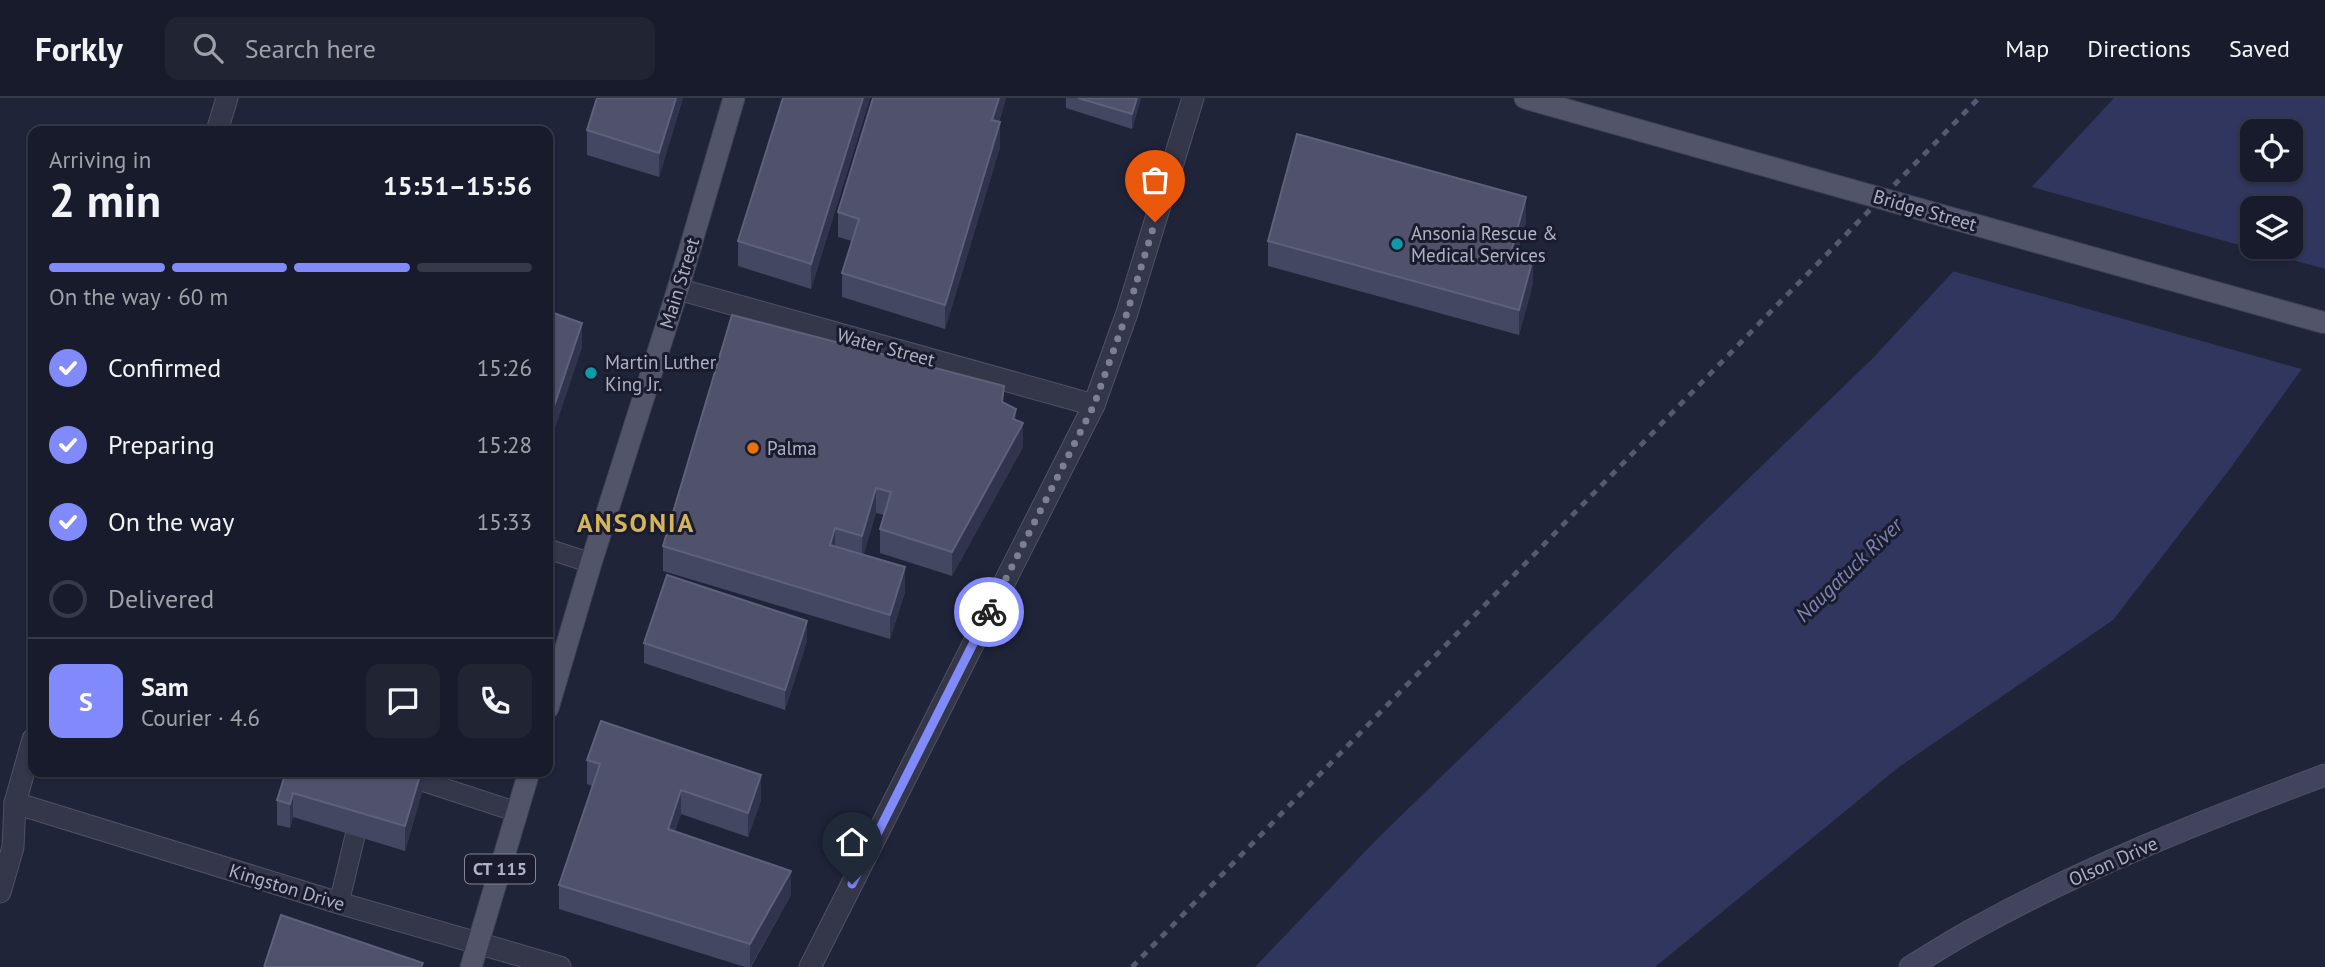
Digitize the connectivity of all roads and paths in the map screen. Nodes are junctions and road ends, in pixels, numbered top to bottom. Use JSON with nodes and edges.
{"nodes":[{"id":1,"x":227,"y":98,"type":"edge"},
{"id":2,"x":734,"y":98,"type":"edge"},
{"id":3,"x":1193,"y":98,"type":"edge"},
{"id":4,"x":1525,"y":98,"type":"edge"},
{"id":5,"x":219,"y":126,"type":"edge"},
{"id":6,"x":678,"y":289,"type":"junction"},
{"id":7,"x":2325,"y":323,"type":"edge"},
{"id":8,"x":1094,"y":405,"type":"junction"},
{"id":9,"x":553,"y":551,"type":"edge"},
{"id":10,"x":591,"y":563,"type":"junction"},
{"id":11,"x":553,"y":691,"type":"edge"},
{"id":12,"x":28,"y":757,"type":"edge"},
{"id":13,"x":2325,"y":775,"type":"edge"},
{"id":14,"x":528,"y":777,"type":"edge"},
{"id":15,"x":425,"y":782,"type":"dead end"},
{"id":16,"x":15,"y":803,"type":"junction"},
{"id":17,"x":517,"y":812,"type":"junction"},
{"id":18,"x":355,"y":836,"type":"edge"},
{"id":19,"x":0,"y":892,"type":"edge"},
{"id":20,"x":339,"y":903,"type":"junction"},
{"id":21,"x":479,"y":943,"type":"junction"},
{"id":22,"x":471,"y":967,"type":"edge"},
{"id":23,"x":560,"y":967,"type":"edge"},
{"id":24,"x":810,"y":967,"type":"edge"},
{"id":25,"x":1910,"y":967,"type":"edge"}],
"edges":[{"from":1,"to":5,"type":"street"},
{"from":2,"to":6,"type":"main road","name":"Main Street"},
{"from":3,"to":8,"type":"street"},
{"from":4,"to":7,"type":"main road","name":"Bridge Street","bridge":true},
{"from":6,"to":8,"type":"street","name":"Water Street"},
{"from":6,"to":10,"type":"main road","name":"Main Street"},
{"from":8,"to":24,"type":"street"},
{"from":9,"to":10,"type":"lane"},
{"from":10,"to":11,"type":"main road","name":"Main Street"},
{"from":12,"to":16,"type":"street"},
{"from":13,"to":25,"type":"main road","name":"Olson Drive"},
{"from":14,"to":17,"type":"main road","number":"CT 115"},
{"from":15,"to":17,"type":"lane"},
{"from":16,"to":19,"type":"street"},
{"from":16,"to":20,"type":"street","name":"Kingston Drive"},
{"from":17,"to":21,"type":"main road","number":"CT 115"},
{"from":18,"to":20,"type":"lane"},
{"from":20,"to":21,"type":"street","name":"Kingston Drive"},
{"from":21,"to":22,"type":"main road","number":"CT 115"},
{"from":21,"to":23,"type":"street","name":"Kingston Drive"}]}
